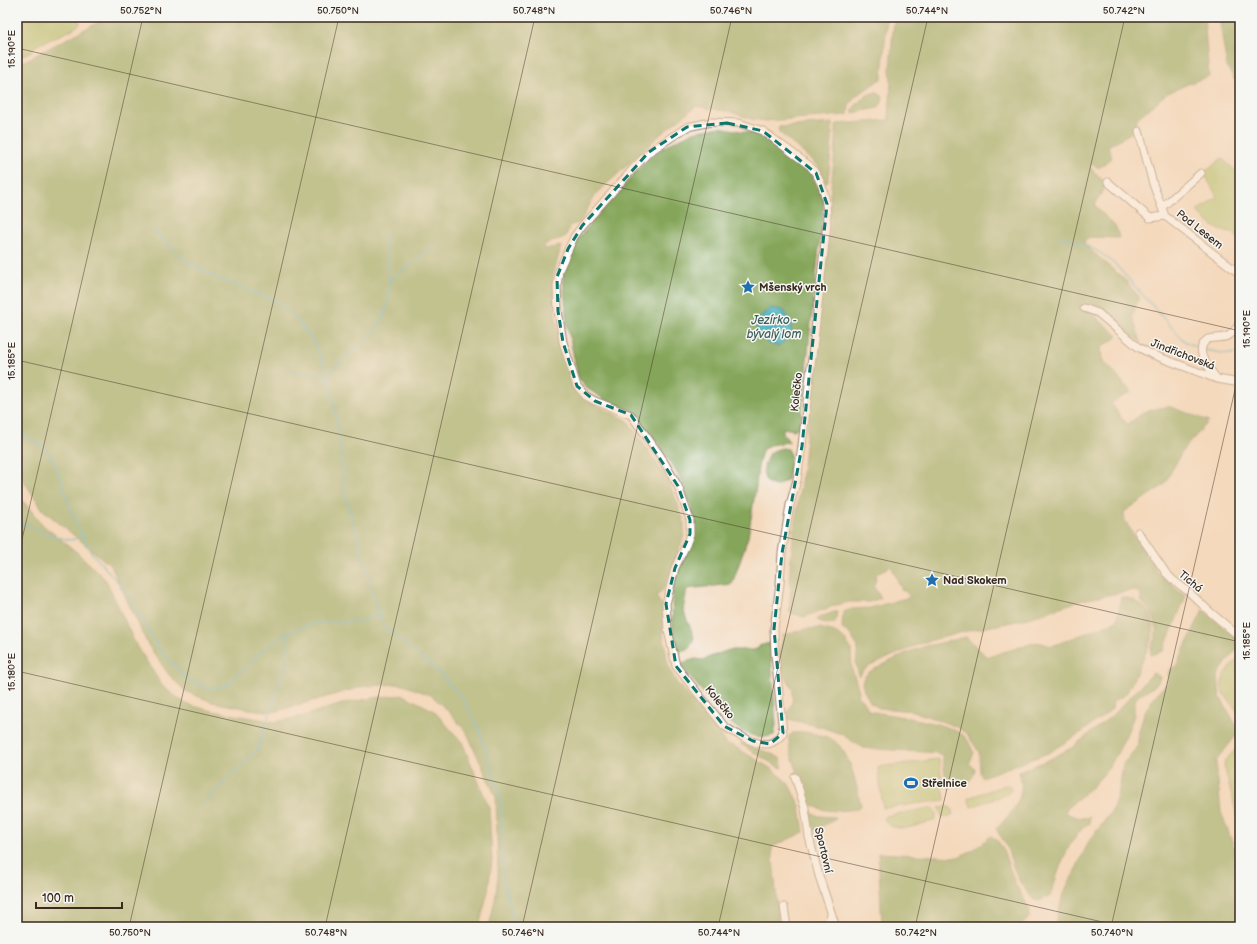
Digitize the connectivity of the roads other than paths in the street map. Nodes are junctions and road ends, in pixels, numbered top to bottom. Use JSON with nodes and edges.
{"nodes":[{"id":1,"x":687,"y":127,"type":"joint"},
{"id":2,"x":1139,"y":131,"type":"dead end"},
{"id":3,"x":1201,"y":173,"type":"dead end"},
{"id":4,"x":1108,"y":182,"type":"dead end"},
{"id":5,"x":1162,"y":207,"type":"junction"},
{"id":6,"x":1165,"y":216,"type":"junction"},
{"id":7,"x":1240,"y":274,"type":"edge"},
{"id":8,"x":1084,"y":308,"type":"dead end"},
{"id":9,"x":1240,"y":323,"type":"edge"},
{"id":10,"x":1217,"y":379,"type":"junction"},
{"id":11,"x":1240,"y":383,"type":"edge"},
{"id":12,"x":1138,"y":532,"type":"dead end"},
{"id":13,"x":1240,"y":637,"type":"edge"},
{"id":14,"x":795,"y":777,"type":"dead end"},
{"id":15,"x":784,"y":907,"type":"dead end"},
{"id":16,"x":831,"y":914,"type":"junction"},
{"id":17,"x":787,"y":927,"type":"edge"},
{"id":18,"x":827,"y":927,"type":"edge"},
{"id":19,"x":836,"y":927,"type":"edge"}],
"edges":[{"from":1,"to":1,"type":"street","name":"Kolečko"},
{"from":2,"to":5,"type":"street","name":"Pod Lesem"},
{"from":3,"to":5,"type":"street","name":"Pod Lesem"},
{"from":4,"to":6,"type":"street","name":"Pod Lesem"},
{"from":5,"to":6,"type":"street","name":"Pod Lesem"},
{"from":6,"to":7,"type":"street","name":"Pod Lesem"},
{"from":8,"to":10,"type":"street","name":"Jindřichovská"},
{"from":9,"to":10,"type":"street"},
{"from":10,"to":11,"type":"street","name":"Jindřichovská"},
{"from":12,"to":13,"type":"street","name":"Tichá"},
{"from":14,"to":16,"type":"street","name":"Sportovní"},
{"from":15,"to":17,"type":"street"},
{"from":16,"to":18,"type":"street"},
{"from":16,"to":19,"type":"street","name":"Sportovní"}]}
